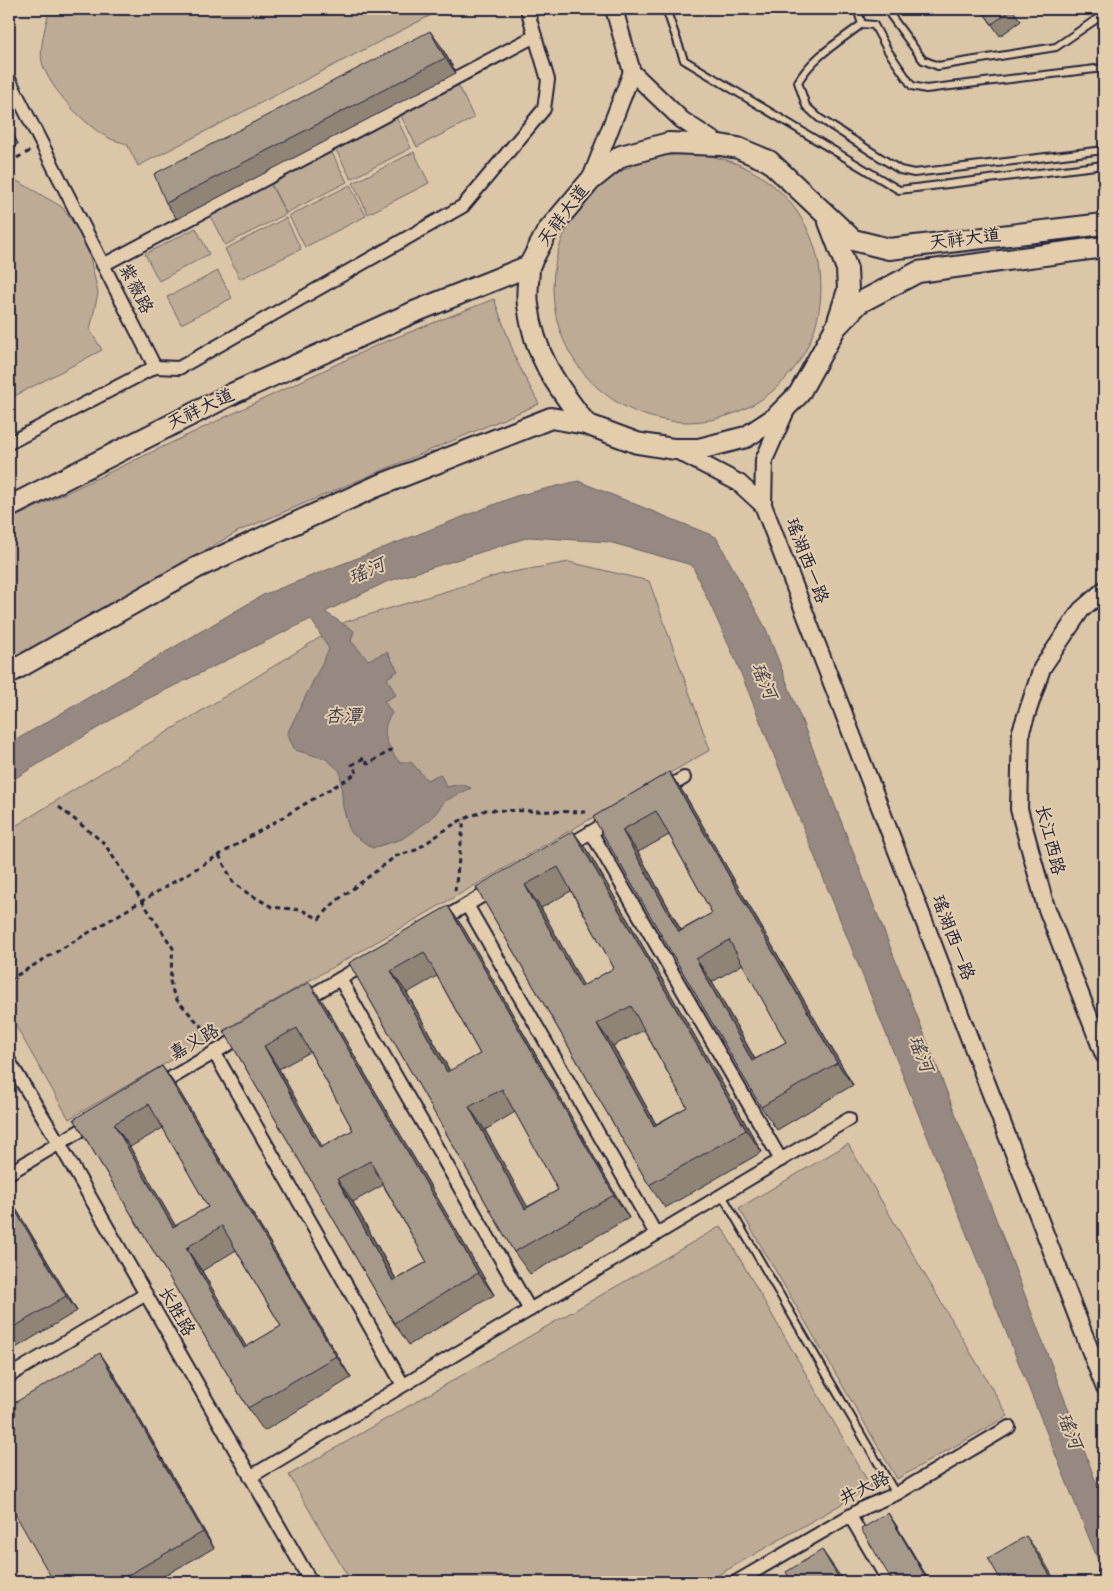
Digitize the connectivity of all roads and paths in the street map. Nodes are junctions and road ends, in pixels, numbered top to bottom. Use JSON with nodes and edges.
{"nodes":[{"id":1,"x":526,"y":9,"type":"edge"},
{"id":2,"x":614,"y":9,"type":"edge"},
{"id":3,"x":666,"y":9,"type":"edge"},
{"id":4,"x":856,"y":9,"type":"edge"},
{"id":5,"x":886,"y":9,"type":"edge"},
{"id":6,"x":1104,"y":14,"type":"edge"},
{"id":7,"x":862,"y":24,"type":"junction"},
{"id":8,"x":535,"y":36,"type":"junction"},
{"id":9,"x":1104,"y":68,"type":"edge"},
{"id":10,"x":632,"y":72,"type":"junction"},
{"id":11,"x":9,"y":79,"type":"edge"},
{"id":12,"x":42,"y":144,"type":"junction"},
{"id":13,"x":720,"y":145,"type":"junction"},
{"id":14,"x":1104,"y":150,"type":"edge"},
{"id":15,"x":9,"y":162,"type":"edge"},
{"id":16,"x":1104,"y":165,"type":"edge"},
{"id":17,"x":590,"y":181,"type":"junction"},
{"id":18,"x":826,"y":214,"type":"junction"},
{"id":19,"x":1104,"y":224,"type":"edge"},
{"id":20,"x":1104,"y":247,"type":"edge"},
{"id":21,"x":104,"y":265,"type":"junction"},
{"id":22,"x":529,"y":266,"type":"junction"},
{"id":23,"x":836,"y":327,"type":"junction"},
{"id":24,"x":156,"y":367,"type":"junction"},
{"id":25,"x":788,"y":405,"type":"junction"},
{"id":26,"x":586,"y":424,"type":"junction"},
{"id":27,"x":9,"y":443,"type":"edge"},
{"id":28,"x":674,"y":449,"type":"junction"},
{"id":29,"x":763,"y":505,"type":"junction"},
{"id":30,"x":9,"y":507,"type":"edge"},
{"id":31,"x":1104,"y":590,"type":"edge"},
{"id":32,"x":9,"y":673,"type":"edge"},
{"id":33,"x":394,"y":749,"type":"dead end"},
{"id":34,"x":684,"y":778,"type":"dead end"},
{"id":35,"x":650,"y":798,"type":"edge"},
{"id":36,"x":59,"y":807,"type":"dead end"},
{"id":37,"x":586,"y":812,"type":"dead end"},
{"id":38,"x":625,"y":812,"type":"edge"},
{"id":39,"x":464,"y":819,"type":"junction"},
{"id":40,"x":591,"y":832,"type":"junction"},
{"id":41,"x":558,"y":852,"type":"edge"},
{"id":42,"x":219,"y":855,"type":"junction"},
{"id":43,"x":508,"y":880,"type":"edge"},
{"id":44,"x":455,"y":891,"type":"dead end"},
{"id":45,"x":142,"y":900,"type":"junction"},
{"id":46,"x":467,"y":905,"type":"junction"},
{"id":47,"x":425,"y":930,"type":"edge"},
{"id":48,"x":382,"y":954,"type":"edge"},
{"id":49,"x":340,"y":979,"type":"junction"},
{"id":50,"x":9,"y":980,"type":"edge"},
{"id":51,"x":290,"y":1008,"type":"edge"},
{"id":52,"x":256,"y":1028,"type":"edge"},
{"id":53,"x":214,"y":1052,"type":"junction"},
{"id":54,"x":1104,"y":1055,"type":"edge"},
{"id":55,"x":9,"y":1061,"type":"edge"},
{"id":56,"x":141,"y":1095,"type":"edge"},
{"id":57,"x":108,"y":1114,"type":"edge"},
{"id":58,"x":849,"y":1119,"type":"dead end"},
{"id":59,"x":59,"y":1143,"type":"junction"},
{"id":60,"x":781,"y":1160,"type":"junction"},
{"id":61,"x":9,"y":1172,"type":"edge"},
{"id":62,"x":722,"y":1195,"type":"junction"},
{"id":63,"x":656,"y":1234,"type":"junction"},
{"id":64,"x":146,"y":1294,"type":"junction"},
{"id":65,"x":530,"y":1310,"type":"junction"},
{"id":66,"x":9,"y":1376,"type":"edge"},
{"id":67,"x":404,"y":1385,"type":"junction"},
{"id":68,"x":1104,"y":1386,"type":"edge"},
{"id":69,"x":1009,"y":1427,"type":"dead end"},
{"id":70,"x":250,"y":1476,"type":"junction"},
{"id":71,"x":896,"y":1494,"type":"junction"},
{"id":72,"x":850,"y":1516,"type":"junction"},
{"id":73,"x":311,"y":1582,"type":"edge"},
{"id":74,"x":736,"y":1582,"type":"edge"},
{"id":75,"x":889,"y":1582,"type":"edge"}],
"edges":[{"from":1,"to":8,"type":"street"},
{"from":2,"to":10,"type":"street"},
{"from":3,"to":16,"type":"lane"},
{"from":4,"to":7,"type":"lane"},
{"from":5,"to":6,"type":"lane"},
{"from":7,"to":9,"type":"lane"},
{"from":7,"to":14,"type":"lane"},
{"from":8,"to":21,"type":"street"},
{"from":8,"to":24,"type":"street"},
{"from":10,"to":13,"type":"street"},
{"from":10,"to":17,"type":"street"},
{"from":11,"to":12,"type":"street","name":"紫薇路"},
{"from":12,"to":15,"type":"path"},
{"from":12,"to":21,"type":"street","name":"紫薇路"},
{"from":13,"to":17,"type":"main road","name":"天祥大道"},
{"from":13,"to":18,"type":"main road","name":"天祥大道"},
{"from":17,"to":22,"type":"main road","name":"天祥大道"},
{"from":18,"to":19,"type":"main road","name":"天祥大道"},
{"from":18,"to":23,"type":"main road"},
{"from":20,"to":23,"type":"main road","name":"天祥大道"},
{"from":21,"to":24,"type":"street","name":"紫薇路"},
{"from":22,"to":26,"type":"main road"},
{"from":22,"to":30,"type":"main road","name":"天祥大道"},
{"from":23,"to":25,"type":"main road","name":"天祥大道"},
{"from":24,"to":27,"type":"street"},
{"from":25,"to":28,"type":"main road","name":"天祥大道"},
{"from":25,"to":29,"type":"street"},
{"from":26,"to":28,"type":"main road","name":"天祥大道"},
{"from":26,"to":32,"type":"main road","name":"天祥大道"},
{"from":28,"to":29,"type":"street"},
{"from":29,"to":68,"type":"street","name":"瑶湖西一路"},
{"from":31,"to":54,"type":"street","name":"长江西路"},
{"from":33,"to":42,"type":"path"},
{"from":34,"to":35,"type":"street"},
{"from":36,"to":45,"type":"path"},
{"from":37,"to":39,"type":"path"},
{"from":38,"to":40,"type":"street"},
{"from":39,"to":42,"type":"path"},
{"from":39,"to":44,"type":"path"},
{"from":40,"to":41,"type":"street"},
{"from":40,"to":60,"type":"street"},
{"from":42,"to":45,"type":"path"},
{"from":43,"to":46,"type":"street"},
{"from":45,"to":50,"type":"path"},
{"from":45,"to":53,"type":"path"},
{"from":46,"to":47,"type":"street"},
{"from":46,"to":63,"type":"street"},
{"from":48,"to":49,"type":"street"},
{"from":49,"to":51,"type":"street"},
{"from":49,"to":65,"type":"street"},
{"from":52,"to":53,"type":"street","name":"嘉义路"},
{"from":53,"to":56,"type":"street","name":"嘉义路"},
{"from":53,"to":67,"type":"street"},
{"from":55,"to":59,"type":"street","name":"长胜路"},
{"from":57,"to":59,"type":"street"},
{"from":58,"to":60,"type":"street"},
{"from":59,"to":61,"type":"street"},
{"from":59,"to":64,"type":"street","name":"长胜路"},
{"from":60,"to":62,"type":"street"},
{"from":62,"to":63,"type":"street"},
{"from":62,"to":71,"type":"lane"},
{"from":63,"to":65,"type":"street"},
{"from":64,"to":66,"type":"street"},
{"from":64,"to":70,"type":"street","name":"长胜路"},
{"from":65,"to":67,"type":"street"},
{"from":67,"to":70,"type":"street"},
{"from":69,"to":71,"type":"street","name":"井大路"},
{"from":70,"to":73,"type":"street","name":"长胜路"},
{"from":71,"to":72,"type":"street","name":"井大路"},
{"from":72,"to":74,"type":"street","name":"井大路"},
{"from":72,"to":75,"type":"street"}]}
